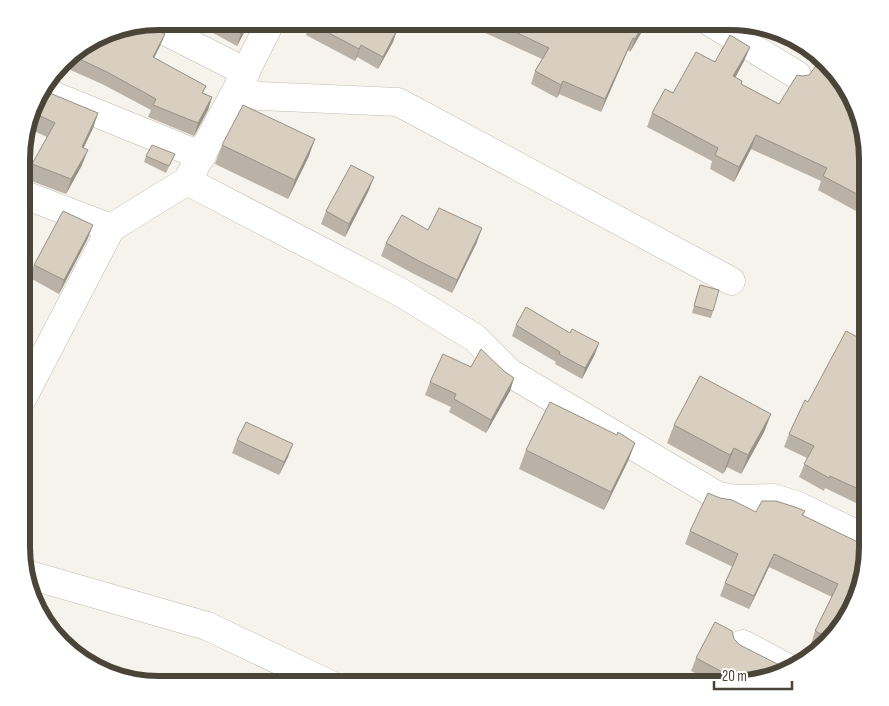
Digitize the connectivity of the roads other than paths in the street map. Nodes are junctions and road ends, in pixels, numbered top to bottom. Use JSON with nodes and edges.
{"nodes":[{"id":1,"x":159,"y":30,"type":"edge"},
{"id":2,"x":266,"y":30,"type":"edge"},
{"id":3,"x":723,"y":30,"type":"edge"},
{"id":4,"x":797,"y":75,"type":"edge"},
{"id":5,"x":241,"y":81,"type":"junction"},
{"id":6,"x":48,"y":93,"type":"edge"},
{"id":7,"x":202,"y":156,"type":"junction"},
{"id":8,"x":187,"y":181,"type":"junction"},
{"id":9,"x":30,"y":197,"type":"edge"},
{"id":10,"x":111,"y":228,"type":"junction"},
{"id":11,"x":732,"y":282,"type":"dead end"},
{"id":12,"x":31,"y":358,"type":"edge"},
{"id":13,"x":859,"y":535,"type":"edge"},
{"id":14,"x":33,"y":576,"type":"edge"},
{"id":15,"x":743,"y":644,"type":"edge"},
{"id":16,"x":782,"y":665,"type":"edge"},
{"id":17,"x":314,"y":676,"type":"edge"}],
"edges":[{"from":1,"to":5,"type":"street"},
{"from":2,"to":5,"type":"street"},
{"from":3,"to":4,"type":"street"},
{"from":5,"to":7,"type":"street"},
{"from":5,"to":11,"type":"street"},
{"from":6,"to":7,"type":"street"},
{"from":7,"to":8,"type":"street"},
{"from":8,"to":10,"type":"street"},
{"from":8,"to":13,"type":"street"},
{"from":9,"to":10,"type":"street"},
{"from":10,"to":12,"type":"street"},
{"from":14,"to":17,"type":"street"},
{"from":15,"to":16,"type":"street"}]}
